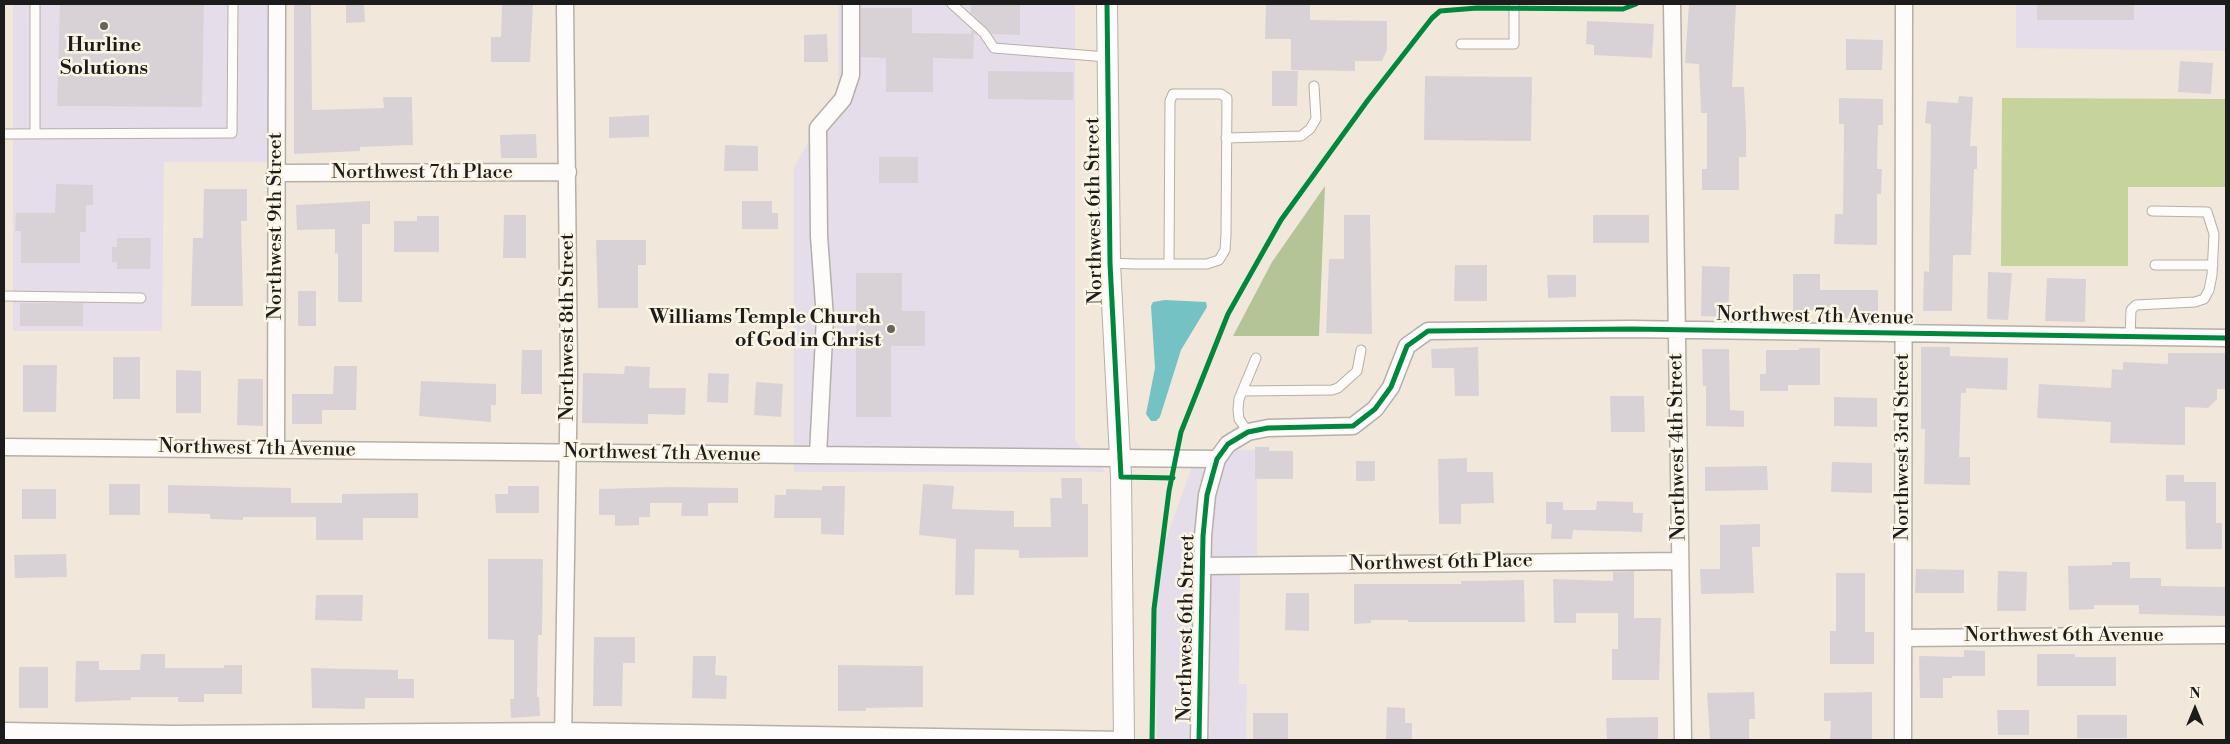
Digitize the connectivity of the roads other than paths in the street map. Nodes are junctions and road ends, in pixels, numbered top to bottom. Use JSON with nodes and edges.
{"nodes":[{"id":1,"x":36,"y":4,"type":"edge"},
{"id":2,"x":233,"y":4,"type":"edge"},
{"id":3,"x":276,"y":4,"type":"edge"},
{"id":4,"x":565,"y":4,"type":"edge"},
{"id":5,"x":851,"y":4,"type":"edge"},
{"id":6,"x":952,"y":4,"type":"edge"},
{"id":7,"x":1107,"y":4,"type":"edge"},
{"id":8,"x":1514,"y":4,"type":"edge"},
{"id":9,"x":1672,"y":4,"type":"edge"},
{"id":10,"x":1904,"y":4,"type":"edge"},
{"id":11,"x":1461,"y":44,"type":"dead end"},
{"id":12,"x":1107,"y":57,"type":"junction"},
{"id":13,"x":1314,"y":86,"type":"dead end"},
{"id":14,"x":4,"y":134,"type":"edge"},
{"id":15,"x":35,"y":134,"type":"junction"},
{"id":16,"x":1226,"y":138,"type":"junction"},
{"id":17,"x":568,"y":172,"type":"junction"},
{"id":18,"x":275,"y":174,"type":"junction"},
{"id":19,"x":2152,"y":211,"type":"dead end"},
{"id":20,"x":1110,"y":263,"type":"junction"},
{"id":21,"x":1169,"y":264,"type":"junction"},
{"id":22,"x":2155,"y":265,"type":"dead end"},
{"id":23,"x":2213,"y":265,"type":"junction"},
{"id":24,"x":4,"y":296,"type":"edge"},
{"id":25,"x":141,"y":298,"type":"dead end"},
{"id":26,"x":1676,"y":330,"type":"junction"},
{"id":27,"x":1904,"y":334,"type":"junction"},
{"id":28,"x":2130,"y":337,"type":"junction"},
{"id":29,"x":2226,"y":338,"type":"edge"},
{"id":30,"x":1360,"y":350,"type":"dead end"},
{"id":31,"x":1256,"y":358,"type":"dead end"},
{"id":32,"x":1243,"y":391,"type":"junction"},
{"id":33,"x":1248,"y":432,"type":"junction"},
{"id":34,"x":4,"y":447,"type":"edge"},
{"id":35,"x":276,"y":449,"type":"junction"},
{"id":36,"x":568,"y":453,"type":"junction"},
{"id":37,"x":818,"y":455,"type":"junction"},
{"id":38,"x":1120,"y":457,"type":"junction"},
{"id":39,"x":1217,"y":459,"type":"junction"},
{"id":40,"x":1680,"y":561,"type":"junction"},
{"id":41,"x":1202,"y":566,"type":"junction"},
{"id":42,"x":2226,"y":635,"type":"edge"},
{"id":43,"x":1903,"y":638,"type":"junction"},
{"id":44,"x":4,"y":731,"type":"edge"},
{"id":45,"x":563,"y":735,"type":"edge"},
{"id":46,"x":729,"y":737,"type":"edge"},
{"id":47,"x":873,"y":738,"type":"edge"},
{"id":48,"x":1124,"y":740,"type":"edge"},
{"id":49,"x":1199,"y":740,"type":"edge"},
{"id":50,"x":1683,"y":740,"type":"edge"},
{"id":51,"x":1903,"y":740,"type":"edge"}],
"edges":[{"from":1,"to":15,"type":"lane"},
{"from":2,"to":15,"type":"lane"},
{"from":3,"to":18,"type":"street","name":"Northwest 9th Street"},
{"from":4,"to":17,"type":"street","name":"Northwest 8th Street"},
{"from":5,"to":37,"type":"street"},
{"from":6,"to":12,"type":"lane"},
{"from":7,"to":12,"type":"street","name":"Northwest 6th Street"},
{"from":8,"to":11,"type":"lane"},
{"from":9,"to":26,"type":"street","name":"Northwest 4th Street"},
{"from":10,"to":27,"type":"street","name":"Northwest 3rd Street"},
{"from":12,"to":20,"type":"street","name":"Northwest 6th Street"},
{"from":13,"to":16,"type":"lane"},
{"from":14,"to":15,"type":"lane"},
{"from":16,"to":21,"type":"lane"},
{"from":16,"to":21,"type":"lane"},
{"from":17,"to":18,"type":"street","name":"Northwest 7th Place"},
{"from":17,"to":36,"type":"street","name":"Northwest 8th Street"},
{"from":18,"to":35,"type":"street","name":"Northwest 9th Street"},
{"from":19,"to":23,"type":"lane"},
{"from":20,"to":21,"type":"lane"},
{"from":20,"to":38,"type":"street","name":"Northwest 6th Street"},
{"from":22,"to":23,"type":"lane"},
{"from":23,"to":28,"type":"lane"},
{"from":24,"to":25,"type":"lane"},
{"from":26,"to":27,"type":"street","name":"Northwest 7th Avenue"},
{"from":26,"to":33,"type":"street","name":"Northwest 7th Avenue"},
{"from":26,"to":40,"type":"street","name":"Northwest 4th Street"},
{"from":27,"to":28,"type":"street","name":"Northwest 7th Avenue"},
{"from":27,"to":43,"type":"street","name":"Northwest 3rd Street"},
{"from":28,"to":29,"type":"street","name":"Northwest 7th Avenue"},
{"from":30,"to":32,"type":"lane"},
{"from":31,"to":32,"type":"lane"},
{"from":32,"to":33,"type":"lane"},
{"from":33,"to":39,"type":"street"},
{"from":34,"to":35,"type":"street","name":"Northwest 7th Avenue"},
{"from":35,"to":36,"type":"street","name":"Northwest 7th Avenue"},
{"from":36,"to":37,"type":"street","name":"Northwest 7th Avenue"},
{"from":36,"to":45,"type":"street","name":"Northwest 8th Street"},
{"from":37,"to":38,"type":"street","name":"Northwest 7th Avenue"},
{"from":38,"to":39,"type":"street","name":"Northwest 7th Avenue"},
{"from":38,"to":48,"type":"street","name":"Northwest 6th Street"},
{"from":39,"to":41,"type":"street","name":"Northwest 6th Street"},
{"from":40,"to":41,"type":"street","name":"Northwest 6th Place"},
{"from":40,"to":50,"type":"street","name":"Northwest 4th Street"},
{"from":41,"to":49,"type":"street","name":"Northwest 6th Street"},
{"from":42,"to":43,"type":"street","name":"Northwest 6th Avenue"},
{"from":43,"to":51,"type":"street","name":"Northwest 3rd Street"},
{"from":44,"to":45,"type":"street"},
{"from":45,"to":46,"type":"street"},
{"from":46,"to":47,"type":"street"},
{"from":47,"to":48,"type":"street"}]}
